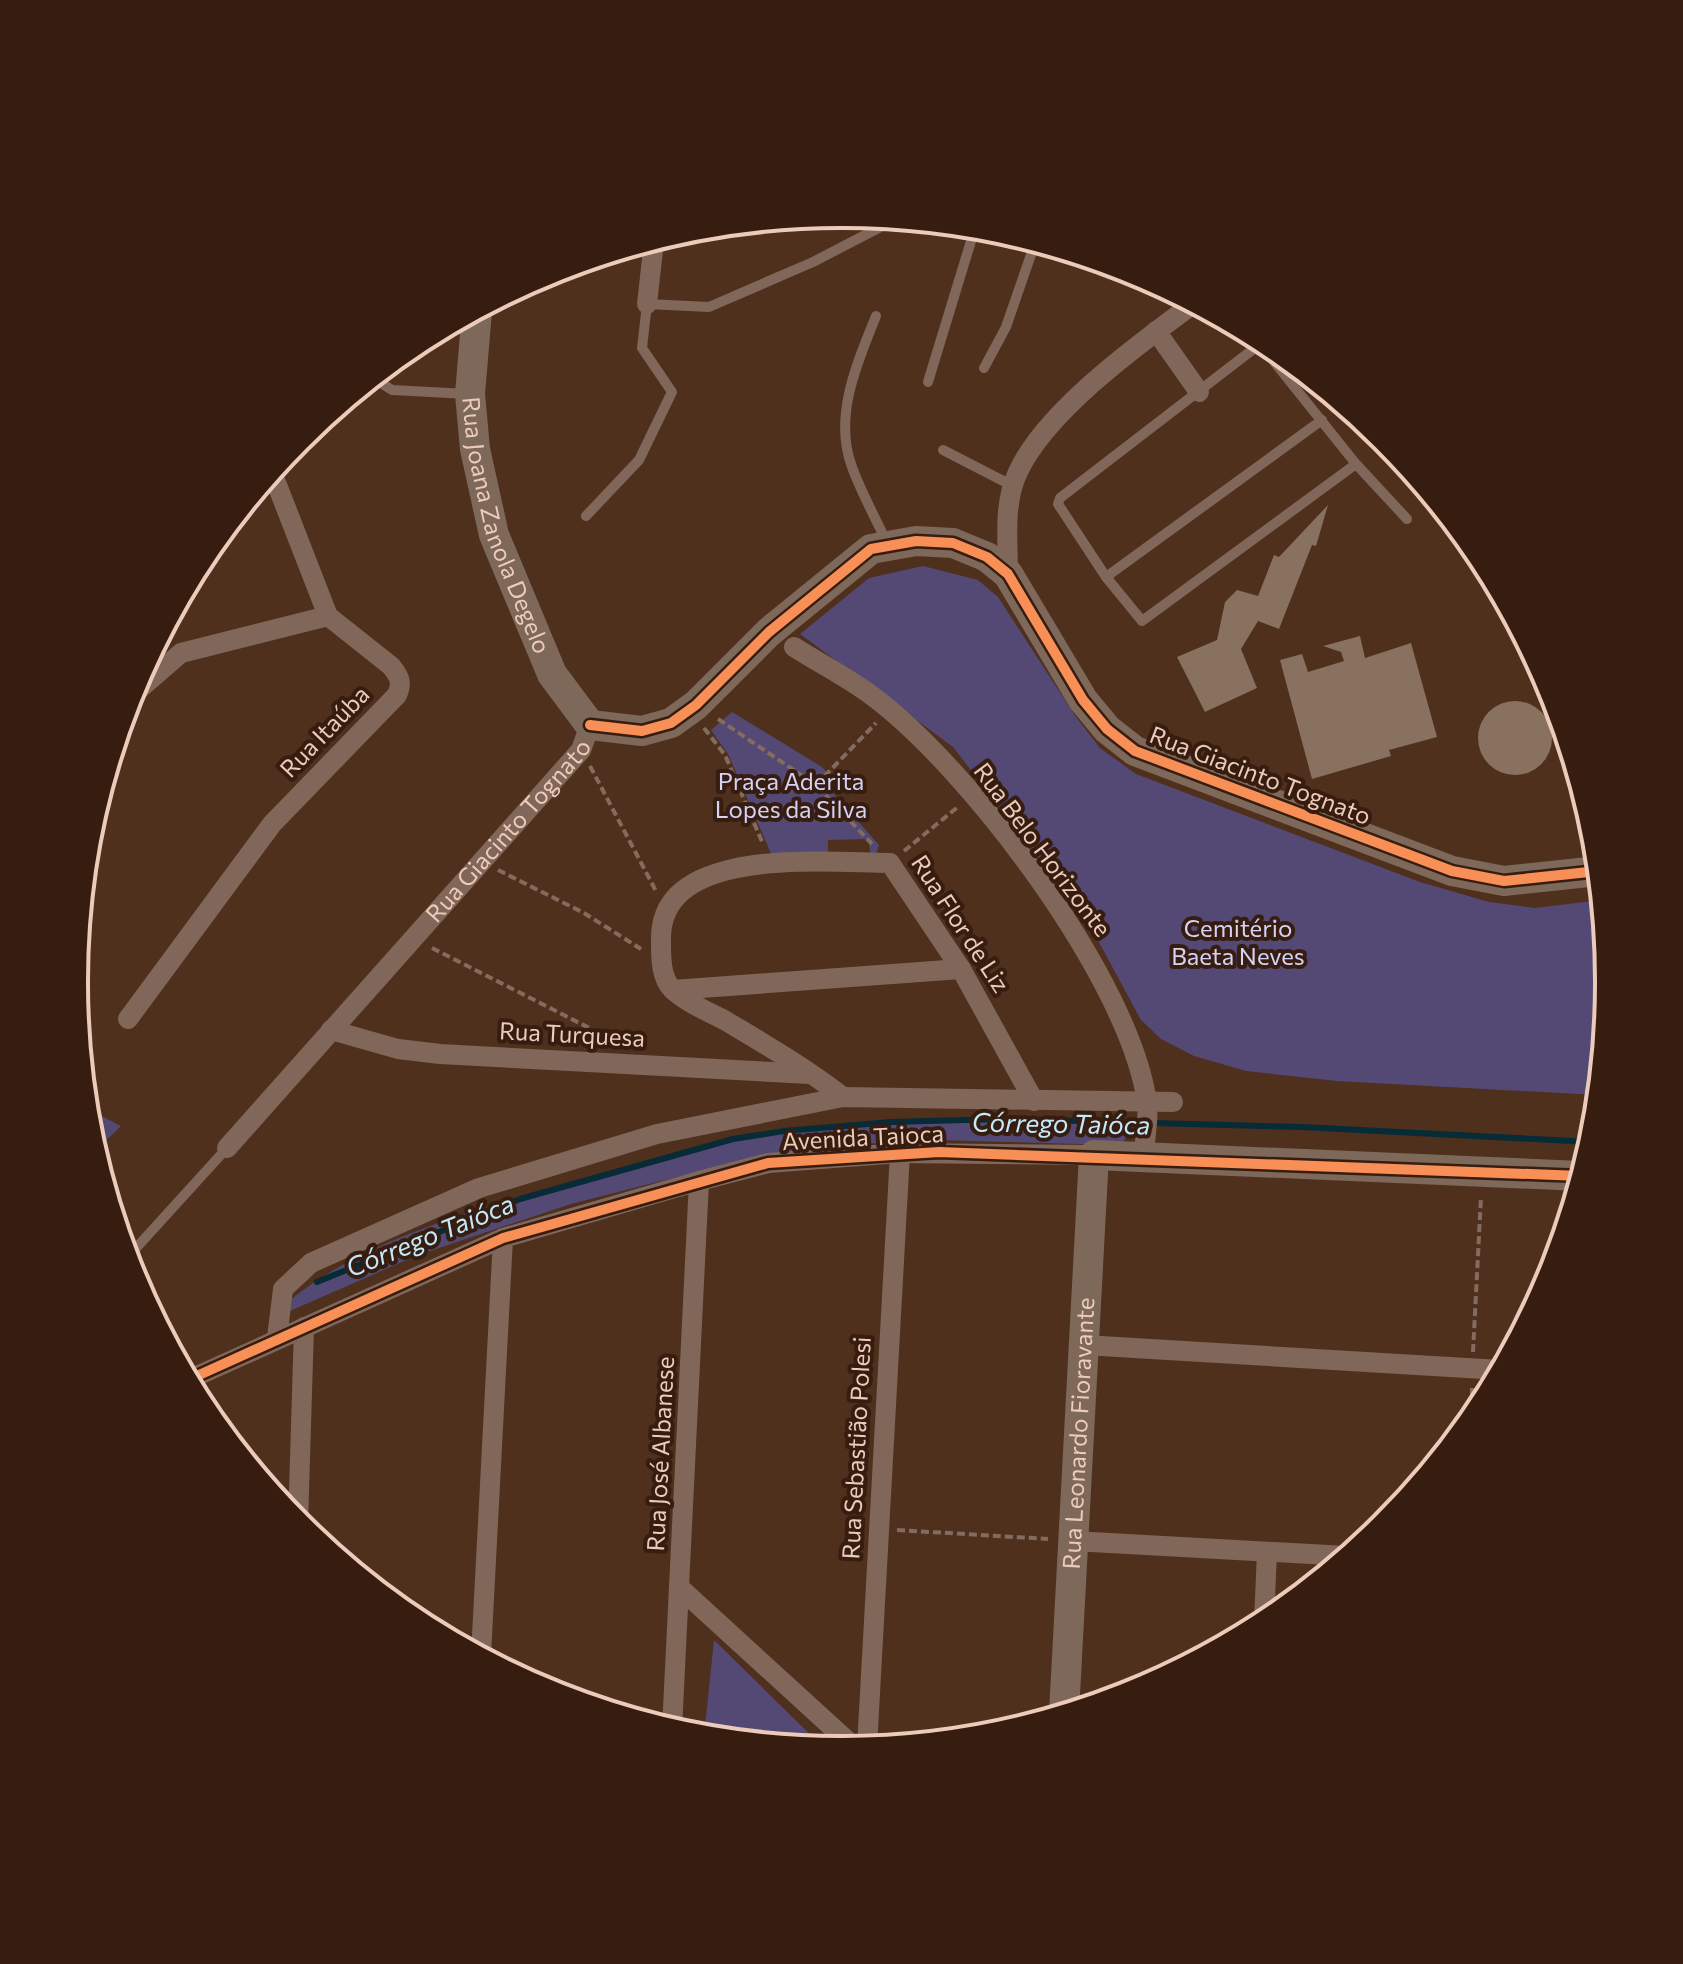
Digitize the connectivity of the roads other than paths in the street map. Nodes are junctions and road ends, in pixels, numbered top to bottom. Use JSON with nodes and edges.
{"nodes":[{"id":1,"x":876,"y":229,"type":"edge"},
{"id":2,"x":971,"y":240,"type":"edge"},
{"id":3,"x":653,"y":252,"type":"edge"},
{"id":4,"x":1032,"y":253,"type":"edge"},
{"id":5,"x":647,"y":304,"type":"junction"},
{"id":6,"x":1184,"y":311,"type":"edge"},
{"id":7,"x":876,"y":316,"type":"dead end"},
{"id":8,"x":476,"y":323,"type":"edge"},
{"id":9,"x":1156,"y":331,"type":"junction"},
{"id":10,"x":1252,"y":350,"type":"edge"},
{"id":11,"x":984,"y":368,"type":"dead end"},
{"id":12,"x":1282,"y":371,"type":"edge"},
{"id":13,"x":928,"y":382,"type":"dead end"},
{"id":14,"x":383,"y":384,"type":"edge"},
{"id":15,"x":1199,"y":392,"type":"junction"},
{"id":16,"x":470,"y":394,"type":"junction"},
{"id":17,"x":1322,"y":420,"type":"junction"},
{"id":18,"x":943,"y":450,"type":"dead end"},
{"id":19,"x":1356,"y":464,"type":"junction"},
{"id":20,"x":276,"y":483,"type":"edge"},
{"id":21,"x":1013,"y":486,"type":"junction"},
{"id":22,"x":586,"y":516,"type":"dead end"},
{"id":23,"x":1407,"y":519,"type":"dead end"},
{"id":24,"x":887,"y":543,"type":"junction"},
{"id":25,"x":1008,"y":574,"type":"junction"},
{"id":26,"x":1106,"y":577,"type":"junction"},
{"id":27,"x":328,"y":616,"type":"junction"},
{"id":28,"x":794,"y":647,"type":"dead end"},
{"id":29,"x":153,"y":677,"type":"edge"},
{"id":30,"x":586,"y":738,"type":"junction"},
{"id":31,"x":1587,"y":872,"type":"edge"},
{"id":32,"x":961,"y":969,"type":"junction"},
{"id":33,"x":673,"y":990,"type":"junction"},
{"id":34,"x":128,"y":1019,"type":"dead end"},
{"id":35,"x":331,"y":1030,"type":"junction"},
{"id":36,"x":814,"y":1074,"type":"junction"},
{"id":37,"x":843,"y":1097,"type":"junction"},
{"id":38,"x":1034,"y":1101,"type":"junction"},
{"id":39,"x":1173,"y":1102,"type":"dead end"},
{"id":40,"x":1145,"y":1128,"type":"junction"},
{"id":41,"x":227,"y":1148,"type":"joint"},
{"id":42,"x":900,"y":1153,"type":"junction"},
{"id":43,"x":1094,"y":1155,"type":"junction"},
{"id":44,"x":1569,"y":1175,"type":"edge"},
{"id":45,"x":699,"y":1181,"type":"junction"},
{"id":46,"x":503,"y":1238,"type":"junction"},
{"id":47,"x":137,"y":1247,"type":"edge"},
{"id":48,"x":304,"y":1327,"type":"junction"},
{"id":49,"x":277,"y":1338,"type":"junction"},
{"id":50,"x":1084,"y":1345,"type":"junction"},
{"id":51,"x":1488,"y":1369,"type":"edge"},
{"id":52,"x":199,"y":1375,"type":"edge"},
{"id":53,"x":299,"y":1504,"type":"edge"},
{"id":54,"x":1073,"y":1541,"type":"junction"},
{"id":55,"x":1267,"y":1552,"type":"junction"},
{"id":56,"x":1330,"y":1555,"type":"edge"},
{"id":57,"x":681,"y":1589,"type":"junction"},
{"id":58,"x":1265,"y":1606,"type":"edge"},
{"id":59,"x":482,"y":1644,"type":"edge"},
{"id":60,"x":1065,"y":1702,"type":"edge"},
{"id":61,"x":673,"y":1716,"type":"edge"},
{"id":62,"x":868,"y":1735,"type":"edge"},
{"id":63,"x":842,"y":1736,"type":"edge"}],
"edges":[{"from":1,"to":5,"type":"lane"},
{"from":2,"to":13,"type":"lane"},
{"from":3,"to":5,"type":"street"},
{"from":4,"to":11,"type":"lane"},
{"from":5,"to":22,"type":"lane"},
{"from":6,"to":9,"type":"street"},
{"from":7,"to":24,"type":"lane"},
{"from":8,"to":16,"type":"street","name":"Rua Joana Zanola Degelo"},
{"from":9,"to":15,"type":"street"},
{"from":9,"to":21,"type":"street"},
{"from":10,"to":15,"type":"lane"},
{"from":12,"to":17,"type":"lane"},
{"from":14,"to":16,"type":"lane"},
{"from":15,"to":26,"type":"lane"},
{"from":16,"to":30,"type":"street","name":"Rua Joana Zanola Degelo"},
{"from":17,"to":19,"type":"lane"},
{"from":17,"to":26,"type":"lane"},
{"from":18,"to":21,"type":"lane"},
{"from":19,"to":23,"type":"lane"},
{"from":19,"to":26,"type":"lane"},
{"from":20,"to":27,"type":"street"},
{"from":21,"to":25,"type":"street"},
{"from":24,"to":25,"type":"street","name":"Rua Giacinto Tognato"},
{"from":24,"to":30,"type":"street","name":"Rua Giacinto Tognato"},
{"from":25,"to":31,"type":"street","name":"Rua Giacinto Tognato"},
{"from":27,"to":29,"type":"street"},
{"from":27,"to":34,"type":"street","name":"Rua Itaúba"},
{"from":28,"to":40,"type":"street","name":"Rua Belo Horizonte"},
{"from":30,"to":35,"type":"street","name":"Rua Giacinto Tognato"},
{"from":32,"to":33,"type":"street"},
{"from":32,"to":33,"type":"street","name":"Rua Flor de Liz"},
{"from":32,"to":38,"type":"street","name":"Rua Flor de Liz"},
{"from":33,"to":36,"type":"street"},
{"from":35,"to":36,"type":"street","name":"Rua Turquesa"},
{"from":35,"to":41,"type":"street","name":"Rua Giacinto Tognato"},
{"from":36,"to":37,"type":"street"},
{"from":37,"to":38,"type":"street"},
{"from":37,"to":49,"type":"street"},
{"from":38,"to":40,"type":"street"},
{"from":39,"to":40,"type":"street"},
{"from":40,"to":43,"type":"street","name":"Avenida Taioca"},
{"from":40,"to":44,"type":"street","name":"Avenida Taioca"},
{"from":41,"to":47,"type":"lane"},
{"from":42,"to":43,"type":"street","name":"Avenida Taioca"},
{"from":42,"to":45,"type":"street","name":"Avenida Taioca"},
{"from":42,"to":62,"type":"street","name":"Rua Sebastião Polesi"},
{"from":43,"to":50,"type":"street","name":"Rua Leonardo Fioravante"},
{"from":45,"to":46,"type":"street","name":"Avenida Taioca"},
{"from":45,"to":57,"type":"street","name":"Rua José Albanese"},
{"from":46,"to":48,"type":"street","name":"Avenida Taioca"},
{"from":46,"to":59,"type":"street"},
{"from":48,"to":49,"type":"street","name":"Avenida Taioca"},
{"from":48,"to":53,"type":"street"},
{"from":49,"to":52,"type":"street","name":"Avenida Taioca"},
{"from":50,"to":51,"type":"street"},
{"from":50,"to":54,"type":"street","name":"Rua Leonardo Fioravante"},
{"from":54,"to":55,"type":"street"},
{"from":54,"to":60,"type":"street","name":"Rua Leonardo Fioravante"},
{"from":55,"to":56,"type":"street"},
{"from":55,"to":58,"type":"street"},
{"from":57,"to":61,"type":"street","name":"Rua José Albanese"},
{"from":57,"to":63,"type":"street"}]}
